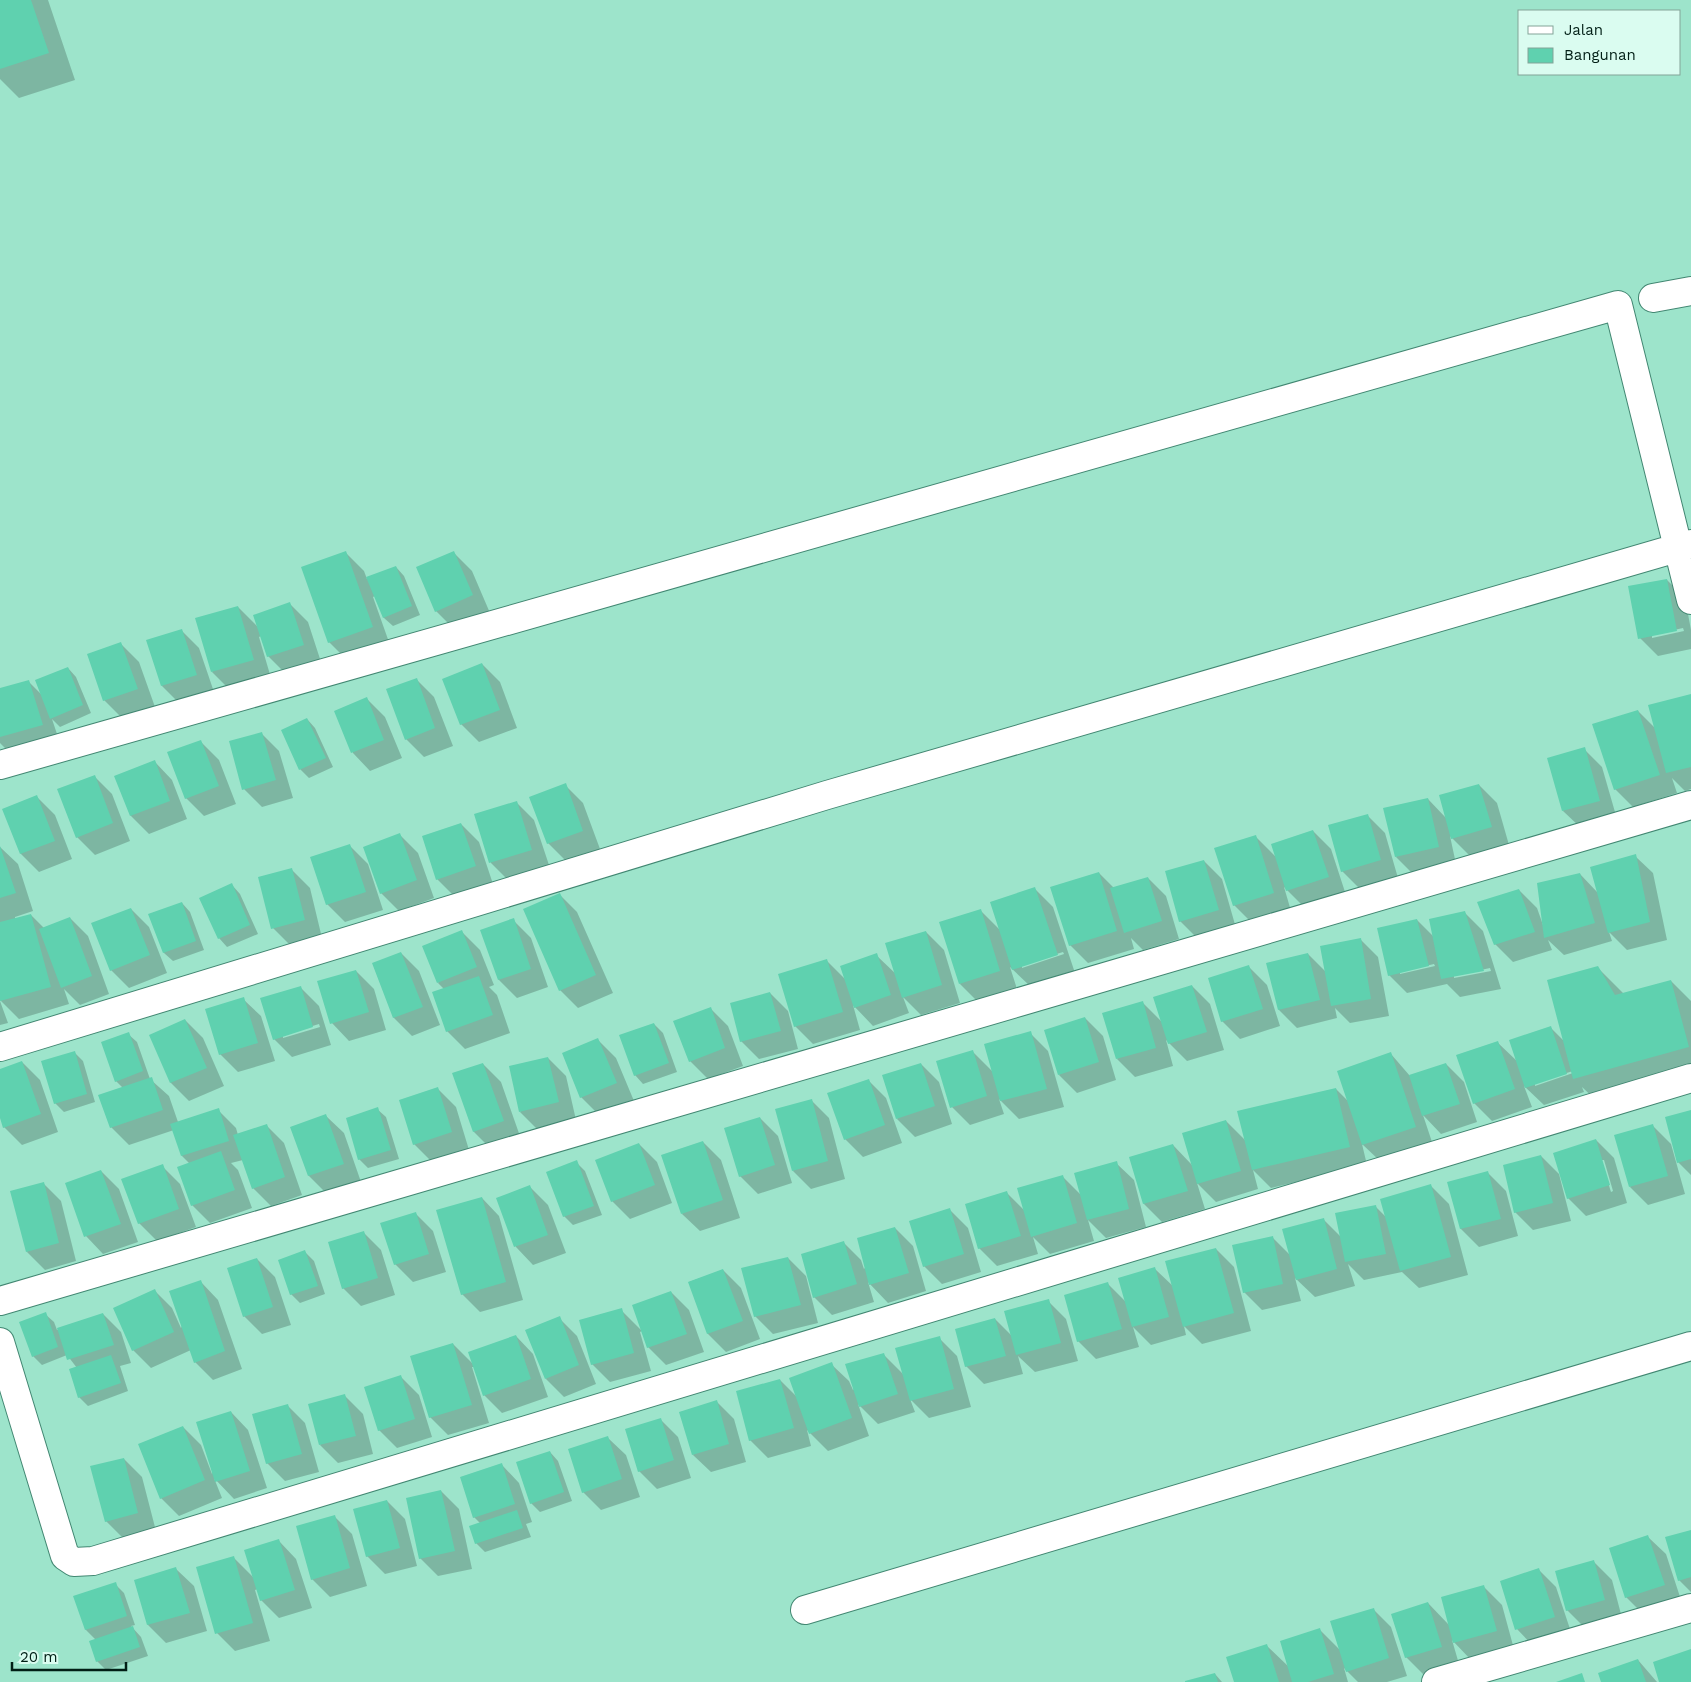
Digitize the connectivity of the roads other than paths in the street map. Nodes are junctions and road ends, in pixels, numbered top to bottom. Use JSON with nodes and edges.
{"nodes":[{"id":1,"x":1691,"y":291,"type":"edge"},
{"id":2,"x":1654,"y":298,"type":"dead end"},
{"id":3,"x":1685,"y":545,"type":"edge"},
{"id":4,"x":1691,"y":600,"type":"edge"},
{"id":5,"x":0,"y":766,"type":"edge"},
{"id":6,"x":1691,"y":805,"type":"edge"},
{"id":7,"x":0,"y":1047,"type":"edge"},
{"id":8,"x":1691,"y":1078,"type":"edge"},
{"id":9,"x":0,"y":1301,"type":"edge"},
{"id":10,"x":0,"y":1342,"type":"edge"},
{"id":11,"x":1691,"y":1346,"type":"edge"},
{"id":12,"x":1691,"y":1608,"type":"edge"},
{"id":13,"x":804,"y":1610,"type":"dead end"},
{"id":14,"x":1436,"y":1682,"type":"edge"}],
"edges":[{"from":1,"to":2,"type":"street"},
{"from":3,"to":4,"type":"street"},
{"from":3,"to":5,"type":"street"},
{"from":3,"to":7,"type":"street"},
{"from":6,"to":9,"type":"street"},
{"from":8,"to":10,"type":"street"},
{"from":11,"to":13,"type":"street"},
{"from":12,"to":14,"type":"street"}]}
